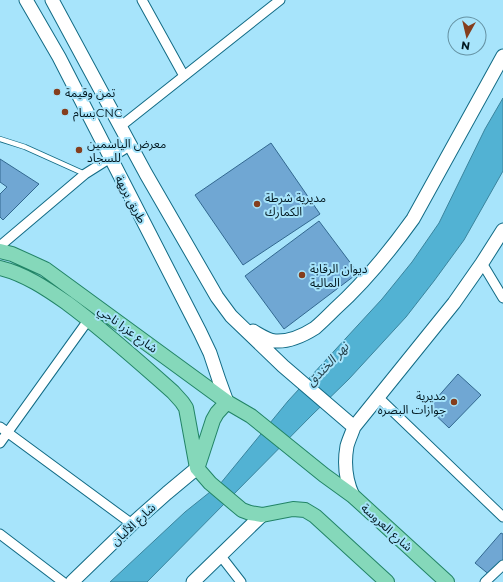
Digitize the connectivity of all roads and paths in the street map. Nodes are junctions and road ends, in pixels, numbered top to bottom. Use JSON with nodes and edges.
{"nodes":[{"id":1,"x":26,"y":0,"type":"edge"},
{"id":2,"x":52,"y":0,"type":"edge"},
{"id":3,"x":142,"y":0,"type":"edge"},
{"id":4,"x":280,"y":0,"type":"edge"},
{"id":5,"x":503,"y":56,"type":"edge"},
{"id":6,"x":184,"y":76,"type":"junction"},
{"id":7,"x":120,"y":126,"type":"junction"},
{"id":8,"x":0,"y":139,"type":"edge"},
{"id":9,"x":131,"y":145,"type":"junction"},
{"id":10,"x":110,"y":158,"type":"junction"},
{"id":11,"x":85,"y":174,"type":"junction"},
{"id":12,"x":503,"y":230,"type":"edge"},
{"id":13,"x":0,"y":246,"type":"edge"},
{"id":14,"x":0,"y":251,"type":"edge"},
{"id":15,"x":482,"y":263,"type":"junction"},
{"id":16,"x":0,"y":268,"type":"edge"},
{"id":17,"x":503,"y":298,"type":"edge"},
{"id":18,"x":231,"y":316,"type":"junction"},
{"id":19,"x":89,"y":319,"type":"junction"},
{"id":20,"x":378,"y":397,"type":"junction"},
{"id":21,"x":227,"y":402,"type":"junction"},
{"id":22,"x":251,"y":416,"type":"joint"},
{"id":23,"x":354,"y":427,"type":"junction"},
{"id":24,"x":4,"y":429,"type":"edge"},
{"id":25,"x":0,"y":443,"type":"edge"},
{"id":26,"x":197,"y":468,"type":"junction"},
{"id":27,"x":353,"y":496,"type":"junction"},
{"id":28,"x":262,"y":515,"type":"junction"},
{"id":29,"x":503,"y":517,"type":"edge"},
{"id":30,"x":132,"y":524,"type":"junction"},
{"id":31,"x":0,"y":534,"type":"edge"},
{"id":32,"x":220,"y":555,"type":"junction"},
{"id":33,"x":503,"y":565,"type":"edge"},
{"id":34,"x":63,"y":582,"type":"edge"},
{"id":35,"x":72,"y":582,"type":"edge"},
{"id":36,"x":192,"y":582,"type":"edge"},
{"id":37,"x":241,"y":582,"type":"edge"},
{"id":38,"x":387,"y":582,"type":"edge"},
{"id":39,"x":447,"y":582,"type":"edge"},
{"id":40,"x":485,"y":582,"type":"edge"}],
"edges":[{"from":1,"to":10,"type":"main road","name":"طريق بريهة"},
{"from":2,"to":7,"type":"main road","name":"طريق بريهة"},
{"from":3,"to":6,"type":"street"},
{"from":4,"to":6,"type":"street"},
{"from":5,"to":18,"type":"main road"},
{"from":6,"to":7,"type":"street"},
{"from":7,"to":9,"type":"main road","name":"طريق بريهة"},
{"from":8,"to":11,"type":"lane"},
{"from":9,"to":10,"type":"street"},
{"from":9,"to":18,"type":"main road","name":"طريق بريهة"},
{"from":10,"to":11,"type":"street"},
{"from":10,"to":21,"type":"main road","name":"طريق بريهة"},
{"from":11,"to":13,"type":"street"},
{"from":12,"to":15,"type":"main road"},
{"from":14,"to":21,"type":"main road","name":"شارع عزرا ناجي"},
{"from":15,"to":17,"type":"street"},
{"from":15,"to":20,"type":"main road"},
{"from":16,"to":19,"type":"main road","name":"شارع عزرا ناجي"},
{"from":18,"to":23,"type":"main road","name":"طريق بريهة"},
{"from":19,"to":24,"type":"street"},
{"from":19,"to":26,"type":"main road","name":"شارع عزرا ناجي"},
{"from":20,"to":23,"type":"main road"},
{"from":20,"to":29,"type":"street"},
{"from":21,"to":22,"type":"main road","name":"شارع عزرا ناجي"},
{"from":21,"to":26,"type":"main road"},
{"from":22,"to":27,"type":"main road","name":"شارع العروسة"},
{"from":23,"to":27,"type":"main road"},
{"from":24,"to":25,"type":"street"},
{"from":24,"to":30,"type":"street"},
{"from":26,"to":28,"type":"main road"},
{"from":26,"to":30,"type":"main road","name":"شارع الألبان"},
{"from":27,"to":39,"type":"main road","name":"شارع العروسة"},
{"from":28,"to":32,"type":"main road"},
{"from":28,"to":38,"type":"main road"},
{"from":30,"to":35,"type":"main road","name":"شارع الألبان"},
{"from":31,"to":34,"type":"street"},
{"from":32,"to":36,"type":"main road"},
{"from":32,"to":37,"type":"street"},
{"from":33,"to":40,"type":"street"}]}
